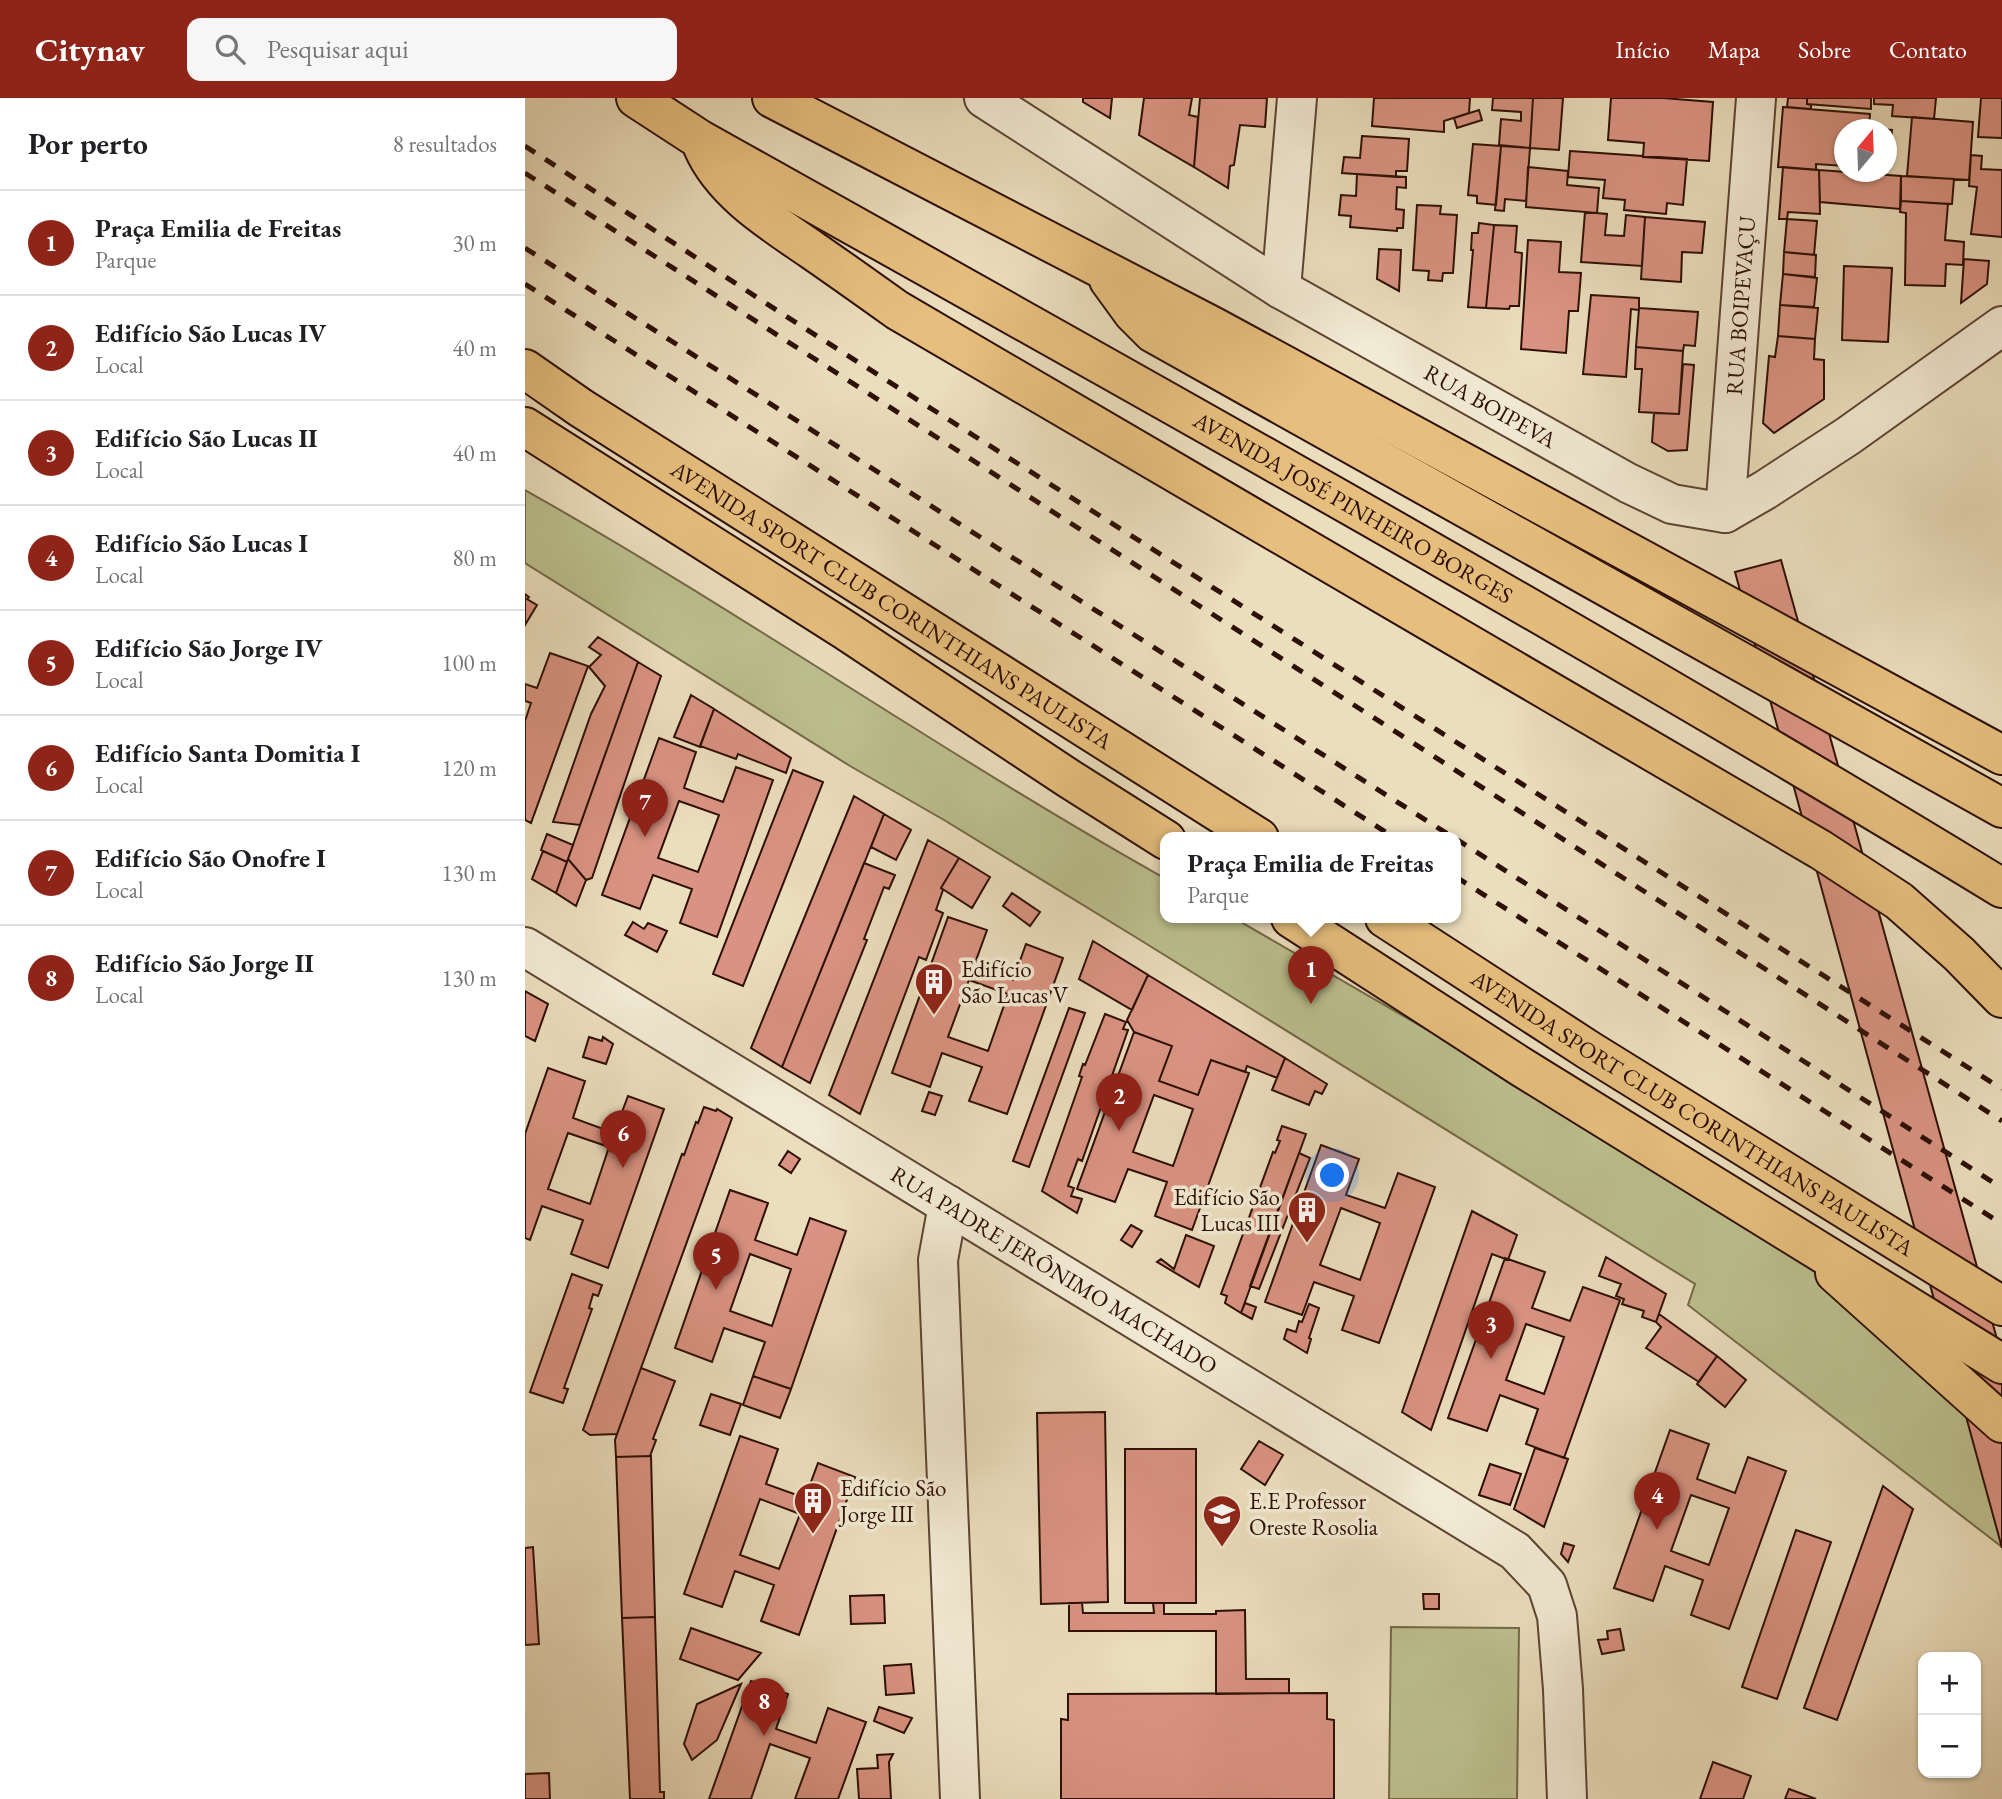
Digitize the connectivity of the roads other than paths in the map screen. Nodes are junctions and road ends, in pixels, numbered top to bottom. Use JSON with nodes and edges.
{"nodes":[{"id":1,"x":636,"y":98,"type":"edge"},
{"id":2,"x":772,"y":98,"type":"edge"},
{"id":3,"x":983,"y":98,"type":"edge"},
{"id":4,"x":1297,"y":98,"type":"edge"},
{"id":5,"x":1756,"y":98,"type":"edge"},
{"id":6,"x":699,"y":139,"type":"junction"},
{"id":7,"x":1101,"y":270,"type":"junction"},
{"id":8,"x":1281,"y":289,"type":"junction"},
{"id":9,"x":2002,"y":326,"type":"edge"},
{"id":10,"x":525,"y":369,"type":"edge"},
{"id":11,"x":530,"y":432,"type":"edge"},
{"id":12,"x":1725,"y":513,"type":"junction"},
{"id":13,"x":2002,"y":755,"type":"edge"},
{"id":14,"x":2002,"y":808,"type":"edge"},
{"id":15,"x":1249,"y":832,"type":"edge"},
{"id":16,"x":1160,"y":836,"type":"edge"},
{"id":17,"x":2002,"y":888,"type":"edge"},
{"id":18,"x":1299,"y":923,"type":"edge"},
{"id":19,"x":1393,"y":923,"type":"edge"},
{"id":20,"x":525,"y":947,"type":"edge"},
{"id":21,"x":2002,"y":998,"type":"edge"},
{"id":22,"x":948,"y":1205,"type":"junction"},
{"id":23,"x":1790,"y":1232,"type":"junction"},
{"id":24,"x":2002,"y":1306,"type":"edge"},
{"id":25,"x":2002,"y":1364,"type":"edge"},
{"id":26,"x":2002,"y":1423,"type":"edge"},
{"id":27,"x":960,"y":1799,"type":"edge"},
{"id":28,"x":1567,"y":1799,"type":"edge"}],
"edges":[{"from":1,"to":6,"type":"main road","name":"AVENIDA JOSÉ PINHEIRO BORGES"},
{"from":2,"to":7,"type":"main road"},
{"from":3,"to":8,"type":"street","name":"RUA BOIPEVA"},
{"from":4,"to":8,"type":"street"},
{"from":5,"to":12,"type":"street","name":"RUA BOIPEVAÇU"},
{"from":6,"to":17,"type":"main road","name":"AVENIDA JOSÉ PINHEIRO BORGES"},
{"from":6,"to":21,"type":"main road"},
{"from":7,"to":13,"type":"main road"},
{"from":7,"to":14,"type":"main road"},
{"from":8,"to":12,"type":"street","name":"RUA BOIPEVA"},
{"from":9,"to":12,"type":"street"},
{"from":10,"to":15,"type":"main road","name":"AVENIDA SPORT CLUB CORINTHIANS PAULISTA"},
{"from":11,"to":16,"type":"main road","name":"AVENIDA SPORT CLUB CORINTHIANS PAULISTA"},
{"from":18,"to":23,"type":"main road"},
{"from":19,"to":24,"type":"main road","name":"AVENIDA SPORT CLUB CORINTHIANS PAULISTA"},
{"from":20,"to":22,"type":"street","name":"RUA PADRE JERÔNIMO MACHADO"},
{"from":22,"to":27,"type":"street"},
{"from":22,"to":28,"type":"street","name":"RUA PADRE JERÔNIMO MACHADO"},
{"from":23,"to":25,"type":"main road"},
{"from":23,"to":26,"type":"main road"}]}
